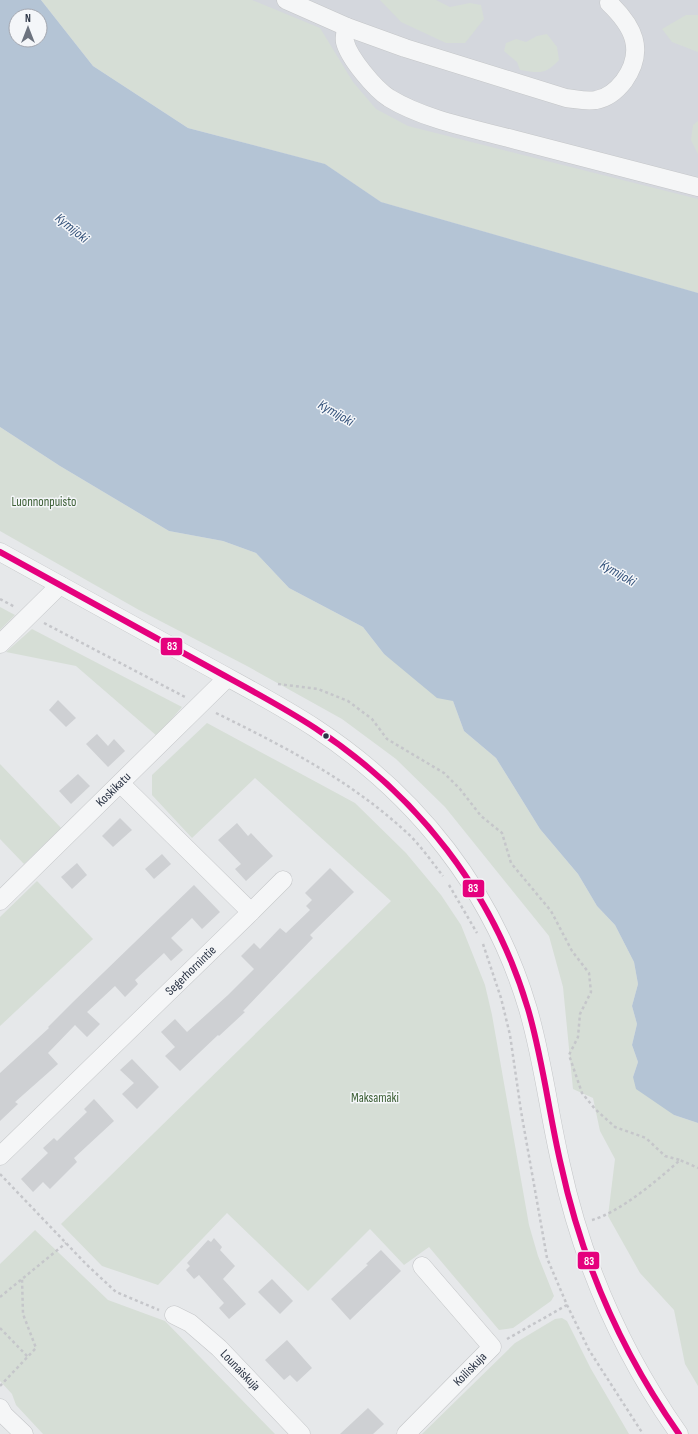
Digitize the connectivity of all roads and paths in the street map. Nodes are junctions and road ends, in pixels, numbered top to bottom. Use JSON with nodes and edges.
{"nodes":[{"id":1,"x":286,"y":0,"type":"edge"},
{"id":2,"x":609,"y":3,"type":"dead end"},
{"id":3,"x":346,"y":27,"type":"junction"},
{"id":4,"x":698,"y":187,"type":"edge"},
{"id":5,"x":0,"y":552,"type":"edge"},
{"id":6,"x":60,"y":585,"type":"junction"},
{"id":7,"x":0,"y":599,"type":"edge"},
{"id":8,"x":29,"y":616,"type":"junction"},
{"id":9,"x":0,"y":644,"type":"edge"},
{"id":10,"x":227,"y":678,"type":"junction"},
{"id":11,"x":188,"y":699,"type":"dead end"},
{"id":12,"x":215,"y":713,"type":"dead end"},
{"id":13,"x":121,"y":784,"type":"junction"},
{"id":14,"x":444,"y":878,"type":"dead end"},
{"id":15,"x":283,"y":880,"type":"dead end"},
{"id":16,"x":448,"y":883,"type":"dead end"},
{"id":17,"x":0,"y":901,"type":"edge"},
{"id":18,"x":251,"y":912,"type":"junction"},
{"id":19,"x":478,"y":933,"type":"dead end"},
{"id":20,"x":482,"y":940,"type":"dead end"},
{"id":21,"x":0,"y":1156,"type":"edge"},
{"id":22,"x":698,"y":1168,"type":"edge"},
{"id":23,"x":0,"y":1174,"type":"edge"},
{"id":24,"x":576,"y":1225,"type":"junction"},
{"id":25,"x":66,"y":1243,"type":"junction"},
{"id":26,"x":422,"y":1266,"type":"dead end"},
{"id":27,"x":22,"y":1279,"type":"junction"},
{"id":28,"x":0,"y":1297,"type":"edge"},
{"id":29,"x":566,"y":1305,"type":"junction"},
{"id":30,"x":174,"y":1315,"type":"joint"},
{"id":31,"x":0,"y":1328,"type":"edge"},
{"id":32,"x":492,"y":1347,"type":"junction"},
{"id":33,"x":28,"y":1357,"type":"junction"},
{"id":34,"x":0,"y":1386,"type":"edge"},
{"id":35,"x":1,"y":1414,"type":"edge"},
{"id":36,"x":24,"y":1434,"type":"edge"},
{"id":37,"x":301,"y":1434,"type":"edge"},
{"id":38,"x":406,"y":1434,"type":"edge"},
{"id":39,"x":643,"y":1434,"type":"edge"},
{"id":40,"x":679,"y":1434,"type":"edge"}],
"edges":[{"from":1,"to":3,"type":"street"},
{"from":2,"to":3,"type":"street"},
{"from":3,"to":4,"type":"street"},
{"from":5,"to":6,"type":"street"},
{"from":6,"to":8,"type":"street"},
{"from":6,"to":10,"type":"street"},
{"from":7,"to":8,"type":"path"},
{"from":8,"to":9,"type":"street"},
{"from":8,"to":11,"type":"path"},
{"from":10,"to":13,"type":"street","name":"Koskikatu"},
{"from":10,"to":24,"type":"street"},
{"from":12,"to":14,"type":"path"},
{"from":13,"to":17,"type":"street","name":"Koskikatu"},
{"from":13,"to":18,"type":"street"},
{"from":15,"to":18,"type":"street","name":"Segerhornintie"},
{"from":16,"to":19,"type":"path"},
{"from":18,"to":21,"type":"street","name":"Segerhornintie"},
{"from":20,"to":29,"type":"path"},
{"from":22,"to":24,"type":"path"},
{"from":23,"to":25,"type":"path"},
{"from":24,"to":40,"type":"street"},
{"from":25,"to":27,"type":"path"},
{"from":25,"to":30,"type":"path"},
{"from":26,"to":32,"type":"street","name":"Koiliskuja"},
{"from":27,"to":28,"type":"path"},
{"from":27,"to":33,"type":"path"},
{"from":29,"to":32,"type":"path"},
{"from":29,"to":39,"type":"path"},
{"from":30,"to":37,"type":"street","name":"Lounaiskuja"},
{"from":31,"to":33,"type":"path"},
{"from":32,"to":38,"type":"street","name":"Koiliskuja"},
{"from":33,"to":34,"type":"path"},
{"from":35,"to":36,"type":"street"}]}
